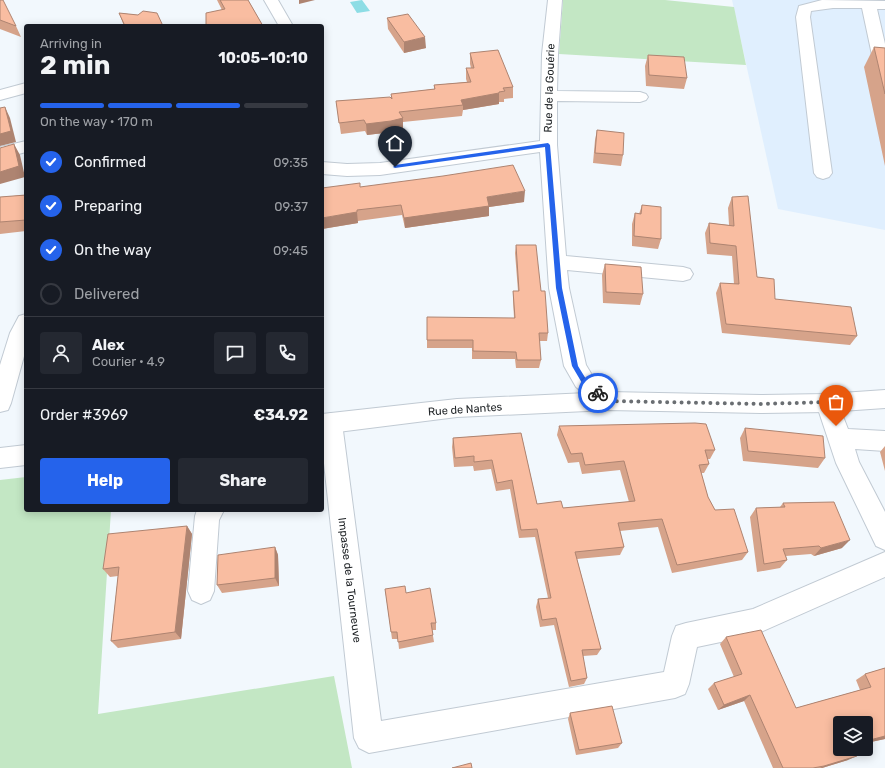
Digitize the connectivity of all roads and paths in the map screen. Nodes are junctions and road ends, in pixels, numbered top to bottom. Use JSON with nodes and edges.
{"nodes":[{"id":1,"x":272,"y":0,"type":"edge"},
{"id":2,"x":555,"y":0,"type":"edge"},
{"id":3,"x":868,"y":3,"type":"junction"},
{"id":4,"x":885,"y":5,"type":"edge"},
{"id":5,"x":285,"y":24,"type":"edge"},
{"id":6,"x":885,"y":56,"type":"edge"},
{"id":7,"x":24,"y":89,"type":"edge"},
{"id":8,"x":0,"y":95,"type":"edge"},
{"id":9,"x":549,"y":96,"type":"junction"},
{"id":10,"x":640,"y":98,"type":"dead end"},
{"id":11,"x":548,"y":145,"type":"junction"},
{"id":12,"x":24,"y":147,"type":"edge"},
{"id":13,"x":0,"y":153,"type":"edge"},
{"id":14,"x":324,"y":168,"type":"edge"},
{"id":15,"x":823,"y":173,"type":"dead end"},
{"id":16,"x":557,"y":262,"type":"junction"},
{"id":17,"x":683,"y":274,"type":"dead end"},
{"id":18,"x":24,"y":326,"type":"edge"},
{"id":19,"x":885,"y":399,"type":"edge"},
{"id":20,"x":608,"y":401,"type":"junction"},
{"id":21,"x":827,"y":402,"type":"junction"},
{"id":22,"x":0,"y":403,"type":"edge"},
{"id":23,"x":326,"y":423,"type":"edge"},
{"id":24,"x":840,"y":438,"type":"junction"},
{"id":25,"x":885,"y":441,"type":"edge"},
{"id":26,"x":24,"y":455,"type":"edge"},
{"id":27,"x":0,"y":458,"type":"edge"},
{"id":28,"x":329,"y":476,"type":"edge"},
{"id":29,"x":210,"y":512,"type":"edge"},
{"id":30,"x":885,"y":538,"type":"edge"},
{"id":31,"x":885,"y":564,"type":"edge"},
{"id":32,"x":201,"y":591,"type":"dead end"}],
"edges":[{"from":1,"to":5,"type":"street"},
{"from":2,"to":9,"type":"street","name":"Rue de la Gouérie"},
{"from":3,"to":4,"type":"street"},
{"from":3,"to":6,"type":"street"},
{"from":3,"to":15,"type":"street"},
{"from":7,"to":8,"type":"street"},
{"from":9,"to":10,"type":"street"},
{"from":9,"to":11,"type":"street","name":"Rue de la Gouérie"},
{"from":11,"to":14,"type":"street"},
{"from":11,"to":16,"type":"street","name":"Rue de la Gouérie"},
{"from":12,"to":13,"type":"street"},
{"from":16,"to":17,"type":"street"},
{"from":16,"to":20,"type":"street","name":"Rue de la Gouérie"},
{"from":18,"to":22,"type":"street"},
{"from":19,"to":21,"type":"street","name":"Rue de Nantes"},
{"from":20,"to":21,"type":"street","name":"Rue de Nantes"},
{"from":20,"to":23,"type":"street","name":"Rue de Nantes"},
{"from":21,"to":24,"type":"street"},
{"from":23,"to":28,"type":"street","name":"Impasse de la Tourneuve"},
{"from":24,"to":25,"type":"street"},
{"from":24,"to":30,"type":"street"},
{"from":26,"to":27,"type":"street"},
{"from":28,"to":31,"type":"street","name":"Impasse de la Tourneuve"},
{"from":29,"to":32,"type":"street"}]}
